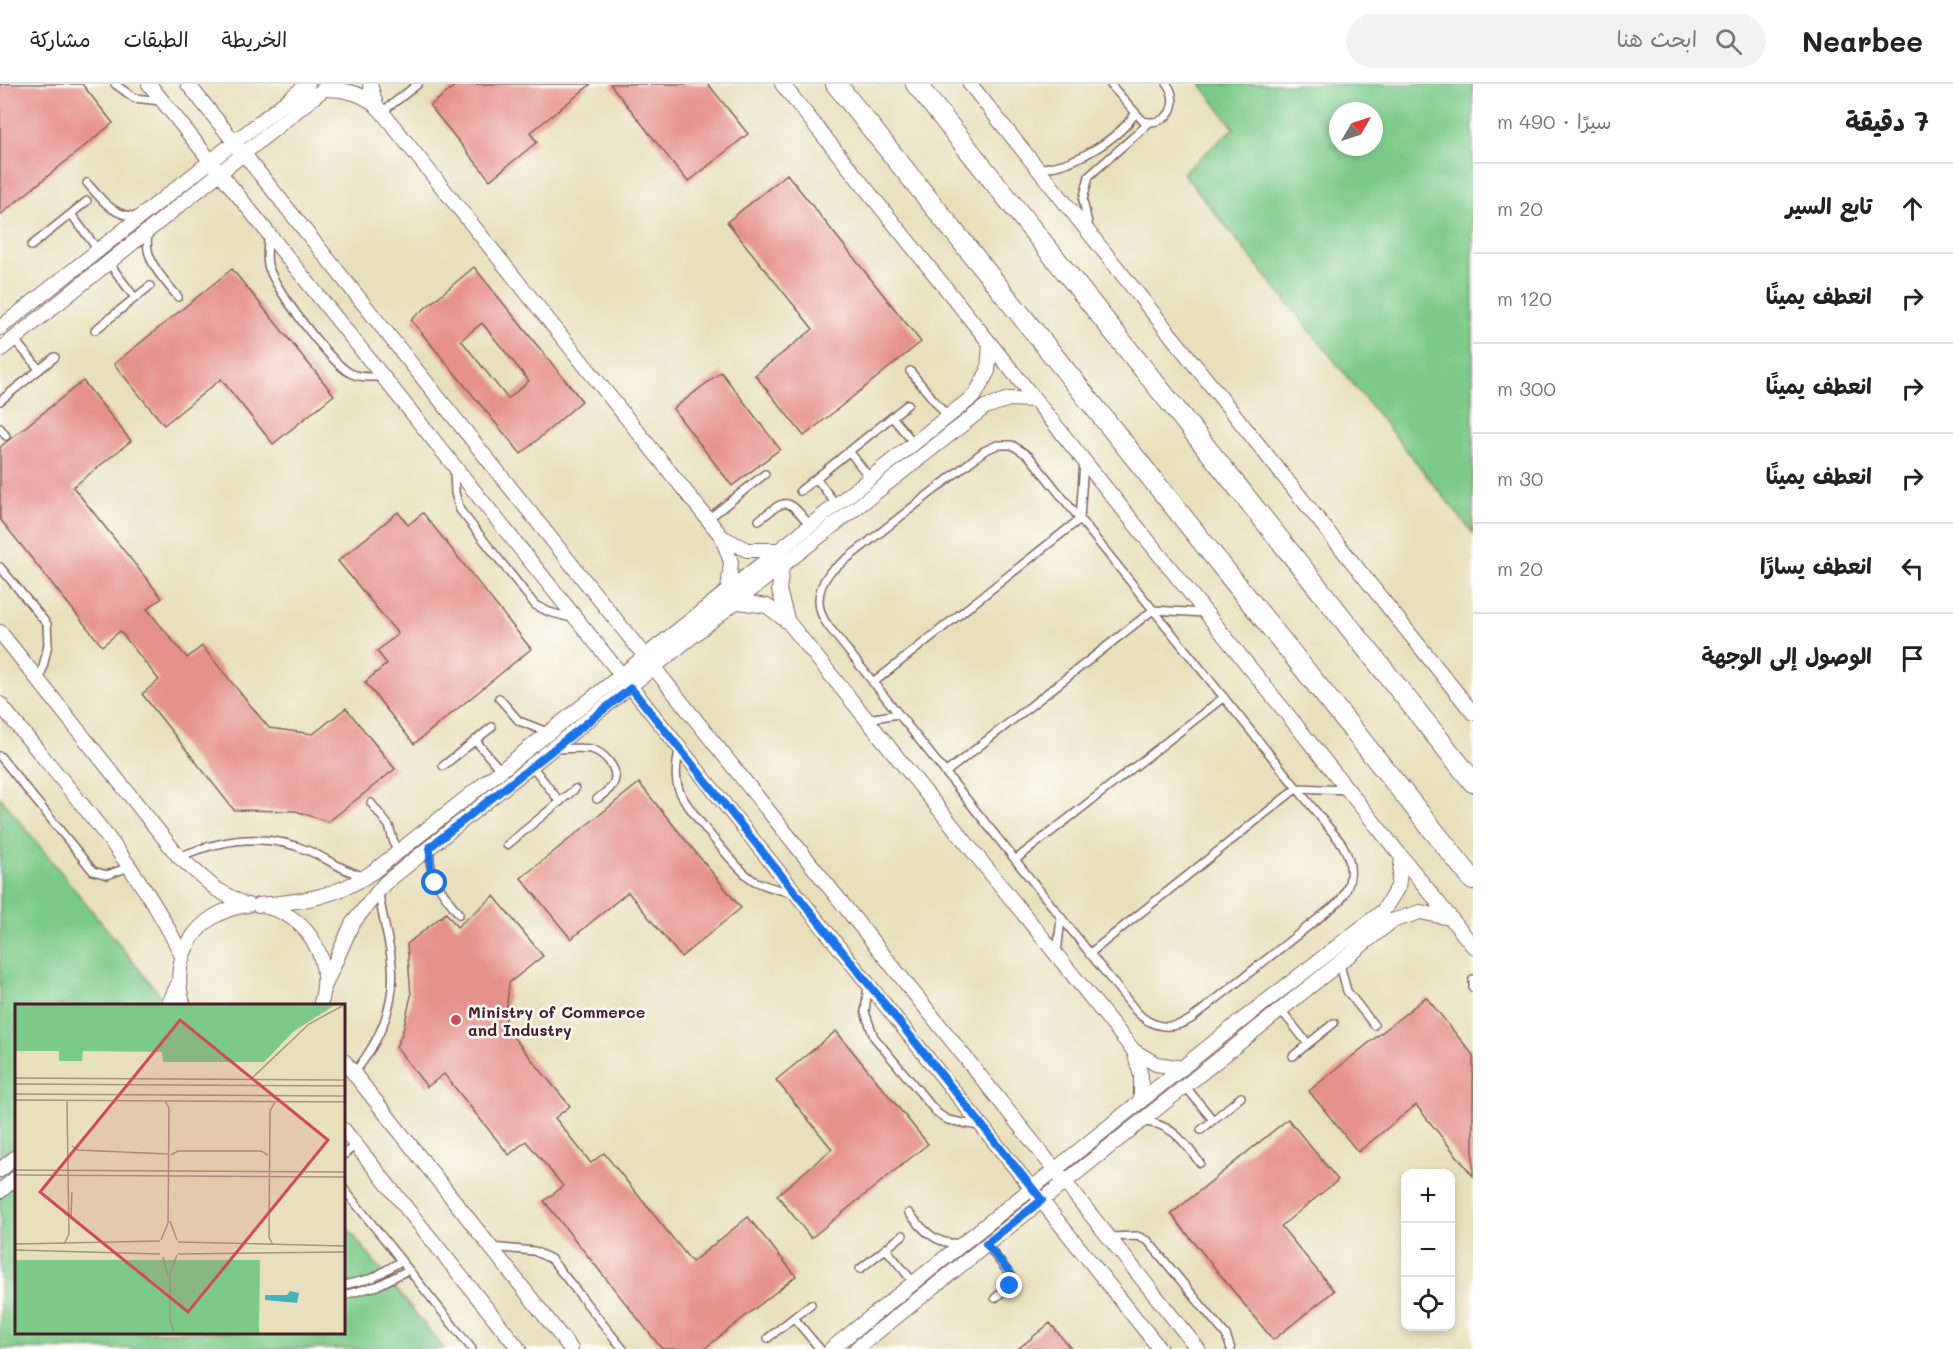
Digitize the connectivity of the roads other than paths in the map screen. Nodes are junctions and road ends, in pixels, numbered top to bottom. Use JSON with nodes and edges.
{"nodes":[{"id":1,"x":115,"y":84,"type":"edge"},
{"id":2,"x":148,"y":84,"type":"edge"},
{"id":3,"x":188,"y":84,"type":"edge"},
{"id":4,"x":308,"y":84,"type":"edge"},
{"id":5,"x":369,"y":84,"type":"edge"},
{"id":6,"x":418,"y":84,"type":"edge"},
{"id":7,"x":782,"y":84,"type":"edge"},
{"id":8,"x":836,"y":84,"type":"edge"},
{"id":9,"x":916,"y":84,"type":"edge"},
{"id":10,"x":970,"y":84,"type":"edge"},
{"id":11,"x":1110,"y":84,"type":"edge"},
{"id":12,"x":1167,"y":84,"type":"edge"},
{"id":13,"x":327,"y":86,"type":"edge"},
{"id":14,"x":162,"y":101,"type":"junction"},
{"id":15,"x":379,"y":109,"type":"junction"},
{"id":16,"x":1135,"y":114,"type":"junction"},
{"id":17,"x":1149,"y":123,"type":"junction"},
{"id":18,"x":235,"y":142,"type":"junction"},
{"id":19,"x":245,"y":155,"type":"junction"},
{"id":20,"x":211,"y":162,"type":"junction"},
{"id":21,"x":1038,"y":168,"type":"junction"},
{"id":22,"x":220,"y":174,"type":"junction"},
{"id":23,"x":87,"y":183,"type":"dead end"},
{"id":24,"x":87,"y":201,"type":"dead end"},
{"id":25,"x":71,"y":214,"type":"junction"},
{"id":26,"x":141,"y":216,"type":"junction"},
{"id":27,"x":148,"y":231,"type":"junction"},
{"id":28,"x":1090,"y":233,"type":"junction"},
{"id":29,"x":268,"y":234,"type":"junction"},
{"id":30,"x":31,"y":246,"type":"dead end"},
{"id":31,"x":98,"y":249,"type":"junction"},
{"id":32,"x":109,"y":263,"type":"junction"},
{"id":33,"x":150,"y":286,"type":"dead end"},
{"id":34,"x":178,"y":297,"type":"dead end"},
{"id":35,"x":135,"y":298,"type":"junction"},
{"id":36,"x":1,"y":325,"type":"edge"},
{"id":37,"x":95,"y":330,"type":"dead end"},
{"id":38,"x":14,"y":339,"type":"junction"},
{"id":39,"x":990,"y":343,"type":"junction"},
{"id":40,"x":0,"y":350,"type":"edge"},
{"id":41,"x":55,"y":357,"type":"dead end"},
{"id":42,"x":39,"y":369,"type":"junction"},
{"id":43,"x":910,"y":371,"type":"dead end"},
{"id":44,"x":382,"y":377,"type":"junction"},
{"id":45,"x":1034,"y":400,"type":"junction"},
{"id":46,"x":0,"y":401,"type":"edge"},
{"id":47,"x":908,"y":404,"type":"dead end"},
{"id":48,"x":947,"y":416,"type":"junction"},
{"id":49,"x":892,"y":417,"type":"junction"},
{"id":50,"x":0,"y":428,"type":"edge"},
{"id":51,"x":6,"y":436,"type":"dead end"},
{"id":52,"x":914,"y":442,"type":"junction"},
{"id":53,"x":849,"y":451,"type":"junction"},
{"id":54,"x":1084,"y":462,"type":"junction"},
{"id":55,"x":454,"y":467,"type":"junction"},
{"id":56,"x":765,"y":474,"type":"dead end"},
{"id":57,"x":869,"y":477,"type":"junction"},
{"id":58,"x":816,"y":478,"type":"junction"},
{"id":59,"x":800,"y":491,"type":"dead end"},
{"id":60,"x":835,"y":504,"type":"junction"},
{"id":61,"x":708,"y":519,"type":"junction"},
{"id":62,"x":1080,"y":519,"type":"junction"},
{"id":63,"x":759,"y":520,"type":"dead end"},
{"id":64,"x":809,"y":524,"type":"junction"},
{"id":65,"x":722,"y":537,"type":"junction"},
{"id":66,"x":775,"y":550,"type":"junction"},
{"id":67,"x":0,"y":567,"type":"edge"},
{"id":68,"x":782,"y":567,"type":"junction"},
{"id":69,"x":728,"y":591,"type":"junction"},
{"id":70,"x":739,"y":602,"type":"junction"},
{"id":71,"x":1153,"y":610,"type":"junction"},
{"id":72,"x":1205,"y":613,"type":"junction"},
{"id":73,"x":575,"y":619,"type":"junction"},
{"id":74,"x":789,"y":623,"type":"junction"},
{"id":75,"x":0,"y":632,"type":"edge"},
{"id":76,"x":645,"y":656,"type":"junction"},
{"id":77,"x":654,"y":668,"type":"junction"},
{"id":78,"x":620,"y":676,"type":"junction"},
{"id":79,"x":40,"y":680,"type":"junction"},
{"id":80,"x":873,"y":683,"type":"junction"},
{"id":81,"x":631,"y":688,"type":"junction"},
{"id":82,"x":1455,"y":691,"type":"junction"},
{"id":83,"x":1224,"y":697,"type":"junction"},
{"id":84,"x":499,"y":698,"type":"dead end"},
{"id":85,"x":1473,"y":699,"type":"edge"},
{"id":86,"x":0,"y":705,"type":"edge"},
{"id":87,"x":1473,"y":713,"type":"edge"},
{"id":88,"x":898,"y":714,"type":"junction"},
{"id":89,"x":867,"y":720,"type":"junction"},
{"id":90,"x":492,"y":727,"type":"dead end"},
{"id":91,"x":549,"y":733,"type":"junction"},
{"id":92,"x":475,"y":740,"type":"junction"},
{"id":93,"x":554,"y":749,"type":"junction"},
{"id":94,"x":679,"y":749,"type":"junction"},
{"id":95,"x":0,"y":756,"type":"edge"},
{"id":96,"x":443,"y":766,"type":"dead end"},
{"id":97,"x":532,"y":766,"type":"junction"},
{"id":98,"x":501,"y":771,"type":"junction"},
{"id":99,"x":945,"y":773,"type":"junction"},
{"id":100,"x":1473,"y":782,"type":"edge"},
{"id":101,"x":1297,"y":788,"type":"junction"},
{"id":102,"x":575,"y":789,"type":"dead end"},
{"id":103,"x":1347,"y":790,"type":"junction"},
{"id":104,"x":597,"y":799,"type":"dead end"},
{"id":105,"x":560,"y":802,"type":"junction"},
{"id":106,"x":371,"y":803,"type":"dead end"},
{"id":107,"x":507,"y":845,"type":"dead end"},
{"id":108,"x":430,"y":847,"type":"junction"},
{"id":109,"x":397,"y":853,"type":"junction"},
{"id":110,"x":179,"y":857,"type":"junction"},
{"id":111,"x":1402,"y":859,"type":"junction"},
{"id":112,"x":1015,"y":860,"type":"junction"},
{"id":113,"x":129,"y":867,"type":"junction"},
{"id":114,"x":366,"y":877,"type":"junction"},
{"id":115,"x":1473,"y":880,"type":"edge"},
{"id":116,"x":378,"y":889,"type":"junction"},
{"id":117,"x":796,"y":894,"type":"junction"},
{"id":118,"x":252,"y":905,"type":"junction"},
{"id":119,"x":459,"y":914,"type":"dead end"},
{"id":120,"x":1061,"y":918,"type":"junction"},
{"id":121,"x":1450,"y":918,"type":"junction"},
{"id":122,"x":1473,"y":946,"type":"edge"},
{"id":123,"x":1089,"y":954,"type":"junction"},
{"id":124,"x":182,"y":956,"type":"junction"},
{"id":125,"x":1057,"y":956,"type":"junction"},
{"id":126,"x":1340,"y":962,"type":"junction"},
{"id":127,"x":1473,"y":979,"type":"edge"},
{"id":128,"x":178,"y":984,"type":"junction"},
{"id":129,"x":868,"y":984,"type":"junction"},
{"id":130,"x":325,"y":985,"type":"junction"},
{"id":131,"x":1473,"y":988,"type":"edge"},
{"id":132,"x":168,"y":1004,"type":"edge"},
{"id":133,"x":184,"y":1004,"type":"edge"},
{"id":134,"x":320,"y":1004,"type":"edge"},
{"id":135,"x":1281,"y":1010,"type":"junction"},
{"id":136,"x":1334,"y":1023,"type":"dead end"},
{"id":137,"x":1374,"y":1025,"type":"dead end"},
{"id":138,"x":1308,"y":1044,"type":"junction"},
{"id":139,"x":1134,"y":1051,"type":"junction"},
{"id":140,"x":1293,"y":1056,"type":"dead end"},
{"id":141,"x":345,"y":1063,"type":"edge"},
{"id":142,"x":1183,"y":1068,"type":"junction"},
{"id":143,"x":352,"y":1075,"type":"junction"},
{"id":144,"x":1185,"y":1086,"type":"junction"},
{"id":145,"x":1241,"y":1097,"type":"dead end"},
{"id":146,"x":1141,"y":1101,"type":"junction"},
{"id":147,"x":1213,"y":1120,"type":"junction"},
{"id":148,"x":1140,"y":1122,"type":"junction"},
{"id":149,"x":983,"y":1127,"type":"junction"},
{"id":150,"x":1201,"y":1130,"type":"dead end"},
{"id":151,"x":345,"y":1131,"type":"edge"},
{"id":152,"x":355,"y":1145,"type":"junction"},
{"id":153,"x":345,"y":1154,"type":"edge"},
{"id":154,"x":15,"y":1158,"type":"edge"},
{"id":155,"x":1200,"y":1163,"type":"dead end"},
{"id":156,"x":0,"y":1170,"type":"edge"},
{"id":157,"x":1055,"y":1170,"type":"junction"},
{"id":158,"x":15,"y":1179,"type":"edge"},
{"id":159,"x":1065,"y":1182,"type":"junction"},
{"id":160,"x":1032,"y":1188,"type":"junction"},
{"id":161,"x":345,"y":1190,"type":"edge"},
{"id":162,"x":0,"y":1191,"type":"edge"},
{"id":163,"x":1042,"y":1200,"type":"junction"},
{"id":164,"x":909,"y":1213,"type":"dead end"},
{"id":165,"x":903,"y":1235,"type":"dead end"},
{"id":166,"x":1109,"y":1237,"type":"junction"},
{"id":167,"x":964,"y":1243,"type":"junction"},
{"id":168,"x":986,"y":1244,"type":"junction"},
{"id":169,"x":489,"y":1247,"type":"junction"},
{"id":170,"x":886,"y":1249,"type":"junction"},
{"id":171,"x":401,"y":1261,"type":"junction"},
{"id":172,"x":860,"y":1269,"type":"dead end"},
{"id":173,"x":408,"y":1270,"type":"junction"},
{"id":174,"x":914,"y":1283,"type":"junction"},
{"id":175,"x":345,"y":1286,"type":"edge"},
{"id":176,"x":345,"y":1295,"type":"edge"},
{"id":177,"x":995,"y":1298,"type":"dead end"},
{"id":178,"x":811,"y":1304,"type":"dead end"},
{"id":179,"x":794,"y":1318,"type":"junction"},
{"id":180,"x":768,"y":1338,"type":"dead end"},
{"id":181,"x":472,"y":1349,"type":"edge"},
{"id":182,"x":519,"y":1349,"type":"edge"},
{"id":183,"x":571,"y":1349,"type":"edge"},
{"id":184,"x":623,"y":1349,"type":"edge"},
{"id":185,"x":820,"y":1349,"type":"edge"},
{"id":186,"x":831,"y":1349,"type":"edge"},
{"id":187,"x":856,"y":1349,"type":"edge"},
{"id":188,"x":1160,"y":1349,"type":"edge"},
{"id":189,"x":1198,"y":1349,"type":"edge"},
{"id":190,"x":1231,"y":1349,"type":"edge"}],
"edges":[{"from":1,"to":14,"type":"lane"},
{"from":2,"to":14,"type":"street"},
{"from":3,"to":18,"type":"street"},
{"from":4,"to":18,"type":"street"},
{"from":5,"to":15,"type":"street"},
{"from":6,"to":15,"type":"lane"},
{"from":7,"to":39,"type":"street"},
{"from":8,"to":115,"type":"main road"},
{"from":9,"to":100,"type":"main road"},
{"from":10,"to":21,"type":"street"},
{"from":11,"to":16,"type":"lane"},
{"from":12,"to":17,"type":"lane"},
{"from":13,"to":15,"type":"street"},
{"from":13,"to":19,"type":"street"},
{"from":14,"to":20,"type":"street"},
{"from":15,"to":61,"type":"street"},
{"from":16,"to":17,"type":"lane"},
{"from":16,"to":21,"type":"lane"},
{"from":17,"to":28,"type":"lane"},
{"from":18,"to":19,"type":"street"},
{"from":18,"to":20,"type":"street"},
{"from":19,"to":22,"type":"street"},
{"from":19,"to":76,"type":"street"},
{"from":20,"to":22,"type":"street"},
{"from":20,"to":26,"type":"street"},
{"from":21,"to":28,"type":"street"},
{"from":22,"to":27,"type":"street"},
{"from":22,"to":29,"type":"street"},
{"from":23,"to":26,"type":"lane"},
{"from":24,"to":25,"type":"lane"},
{"from":25,"to":30,"type":"lane"},
{"from":25,"to":31,"type":"lane"},
{"from":26,"to":31,"type":"street"},
{"from":27,"to":32,"type":"street"},
{"from":27,"to":34,"type":"lane"},
{"from":28,"to":82,"type":"street"},
{"from":29,"to":44,"type":"street"},
{"from":29,"to":44,"type":"lane"},
{"from":31,"to":36,"type":"street"},
{"from":32,"to":35,"type":"lane"},
{"from":32,"to":38,"type":"street"},
{"from":33,"to":35,"type":"lane"},
{"from":35,"to":37,"type":"lane"},
{"from":38,"to":40,"type":"street"},
{"from":38,"to":42,"type":"lane"},
{"from":39,"to":45,"type":"street"},
{"from":39,"to":48,"type":"street"},
{"from":41,"to":42,"type":"lane"},
{"from":42,"to":46,"type":"lane"},
{"from":43,"to":48,"type":"lane"},
{"from":44,"to":55,"type":"street"},
{"from":45,"to":54,"type":"street"},
{"from":45,"to":68,"type":"street"},
{"from":47,"to":49,"type":"lane"},
{"from":48,"to":52,"type":"street"},
{"from":49,"to":52,"type":"lane"},
{"from":49,"to":53,"type":"lane"},
{"from":50,"to":51,"type":"lane"},
{"from":52,"to":57,"type":"street"},
{"from":53,"to":57,"type":"lane"},
{"from":53,"to":58,"type":"lane"},
{"from":54,"to":62,"type":"lane"},
{"from":54,"to":72,"type":"street"},
{"from":55,"to":73,"type":"street"},
{"from":55,"to":73,"type":"lane"},
{"from":56,"to":61,"type":"lane"},
{"from":57,"to":60,"type":"street"},
{"from":58,"to":59,"type":"lane"},
{"from":58,"to":60,"type":"lane"},
{"from":60,"to":64,"type":"street"},
{"from":61,"to":65,"type":"street"},
{"from":62,"to":71,"type":"lane"},
{"from":62,"to":80,"type":"lane"},
{"from":62,"to":80,"type":"lane"},
{"from":63,"to":64,"type":"lane"},
{"from":64,"to":66,"type":"street"},
{"from":65,"to":66,"type":"street"},
{"from":65,"to":69,"type":"street"},
{"from":66,"to":69,"type":"street"},
{"from":67,"to":79,"type":"lane"},
{"from":68,"to":70,"type":"street"},
{"from":68,"to":74,"type":"street"},
{"from":69,"to":76,"type":"street"},
{"from":70,"to":74,"type":"street"},
{"from":70,"to":77,"type":"street"},
{"from":71,"to":72,"type":"lane"},
{"from":71,"to":83,"type":"lane"},
{"from":71,"to":99,"type":"lane"},
{"from":72,"to":103,"type":"street"},
{"from":73,"to":78,"type":"street"},
{"from":74,"to":89,"type":"street"},
{"from":75,"to":79,"type":"street"},
{"from":76,"to":77,"type":"street"},
{"from":76,"to":78,"type":"street"},
{"from":77,"to":81,"type":"street"},
{"from":77,"to":157,"type":"street"},
{"from":78,"to":81,"type":"street"},
{"from":78,"to":91,"type":"street"},
{"from":79,"to":110,"type":"street"},
{"from":80,"to":88,"type":"lane"},
{"from":81,"to":93,"type":"street"},
{"from":81,"to":94,"type":"street"},
{"from":82,"to":85,"type":"street"},
{"from":82,"to":87,"type":"street"},
{"from":83,"to":101,"type":"lane"},
{"from":83,"to":112,"type":"lane"},
{"from":84,"to":91,"type":"lane"},
{"from":86,"to":113,"type":"street"},
{"from":88,"to":89,"type":"lane"},
{"from":88,"to":99,"type":"lane"},
{"from":89,"to":125,"type":"street"},
{"from":90,"to":92,"type":"lane"},
{"from":91,"to":98,"type":"street"},
{"from":92,"to":96,"type":"lane"},
{"from":92,"to":98,"type":"lane"},
{"from":93,"to":97,"type":"street"},
{"from":93,"to":104,"type":"lane"},
{"from":94,"to":117,"type":"street"},
{"from":94,"to":117,"type":"lane"},
{"from":95,"to":113,"type":"lane"},
{"from":97,"to":105,"type":"lane"},
{"from":97,"to":108,"type":"street"},
{"from":98,"to":109,"type":"street"},
{"from":99,"to":112,"type":"lane"},
{"from":101,"to":103,"type":"lane"},
{"from":101,"to":123,"type":"lane"},
{"from":101,"to":123,"type":"lane"},
{"from":102,"to":105,"type":"lane"},
{"from":103,"to":111,"type":"street"},
{"from":105,"to":107,"type":"lane"},
{"from":106,"to":109,"type":"lane"},
{"from":108,"to":116,"type":"street"},
{"from":108,"to":119,"type":"lane"},
{"from":109,"to":114,"type":"street"},
{"from":110,"to":114,"type":"lane"},
{"from":110,"to":118,"type":"street"},
{"from":111,"to":121,"type":"street"},
{"from":111,"to":142,"type":"street"},
{"from":112,"to":120,"type":"lane"},
{"from":113,"to":124,"type":"street"},
{"from":114,"to":118,"type":"street"},
{"from":116,"to":130,"type":"street"},
{"from":116,"to":143,"type":"lane"},
{"from":117,"to":129,"type":"street"},
{"from":118,"to":124,"type":"street"},
{"from":118,"to":130,"type":"street"},
{"from":120,"to":123,"type":"lane"},
{"from":120,"to":125,"type":"lane"},
{"from":121,"to":122,"type":"street"},
{"from":121,"to":126,"type":"street"},
{"from":124,"to":128,"type":"street"},
{"from":125,"to":139,"type":"street"},
{"from":126,"to":135,"type":"street"},
{"from":126,"to":137,"type":"lane"},
{"from":127,"to":131,"type":"lane"},
{"from":128,"to":132,"type":"street"},
{"from":128,"to":133,"type":"street"},
{"from":129,"to":149,"type":"street"},
{"from":129,"to":149,"type":"lane"},
{"from":130,"to":134,"type":"street"},
{"from":135,"to":138,"type":"lane"},
{"from":135,"to":144,"type":"street"},
{"from":136,"to":138,"type":"lane"},
{"from":138,"to":140,"type":"lane"},
{"from":139,"to":142,"type":"street"},
{"from":139,"to":146,"type":"street"},
{"from":141,"to":143,"type":"street"},
{"from":142,"to":146,"type":"street"},
{"from":143,"to":169,"type":"street"},
{"from":144,"to":147,"type":"lane"},
{"from":144,"to":148,"type":"street"},
{"from":145,"to":147,"type":"lane"},
{"from":146,"to":157,"type":"street"},
{"from":147,"to":150,"type":"lane"},
{"from":148,"to":155,"type":"lane"},
{"from":148,"to":159,"type":"street"},
{"from":149,"to":160,"type":"street"},
{"from":151,"to":152,"type":"street"},
{"from":152,"to":153,"type":"lane"},
{"from":152,"to":182,"type":"street"},
{"from":154,"to":156,"type":"street"},
{"from":157,"to":159,"type":"street"},
{"from":157,"to":160,"type":"street"},
{"from":158,"to":162,"type":"street"},
{"from":159,"to":163,"type":"street"},
{"from":159,"to":166,"type":"street"},
{"from":160,"to":163,"type":"street"},
{"from":160,"to":167,"type":"street"},
{"from":161,"to":171,"type":"lane"},
{"from":163,"to":168,"type":"street"},
{"from":163,"to":188,"type":"street"},
{"from":164,"to":167,"type":"lane"},
{"from":165,"to":170,"type":"lane"},
{"from":166,"to":189,"type":"street"},
{"from":166,"to":190,"type":"lane"},
{"from":167,"to":174,"type":"street"},
{"from":168,"to":177,"type":"lane"},
{"from":168,"to":187,"type":"street"},
{"from":169,"to":183,"type":"street"},
{"from":169,"to":184,"type":"lane"},
{"from":170,"to":172,"type":"lane"},
{"from":170,"to":174,"type":"lane"},
{"from":171,"to":173,"type":"lane"},
{"from":171,"to":175,"type":"lane"},
{"from":173,"to":176,"type":"lane"},
{"from":173,"to":181,"type":"lane"},
{"from":174,"to":186,"type":"street"},
{"from":178,"to":179,"type":"lane"},
{"from":179,"to":180,"type":"lane"},
{"from":179,"to":185,"type":"lane"}]}
